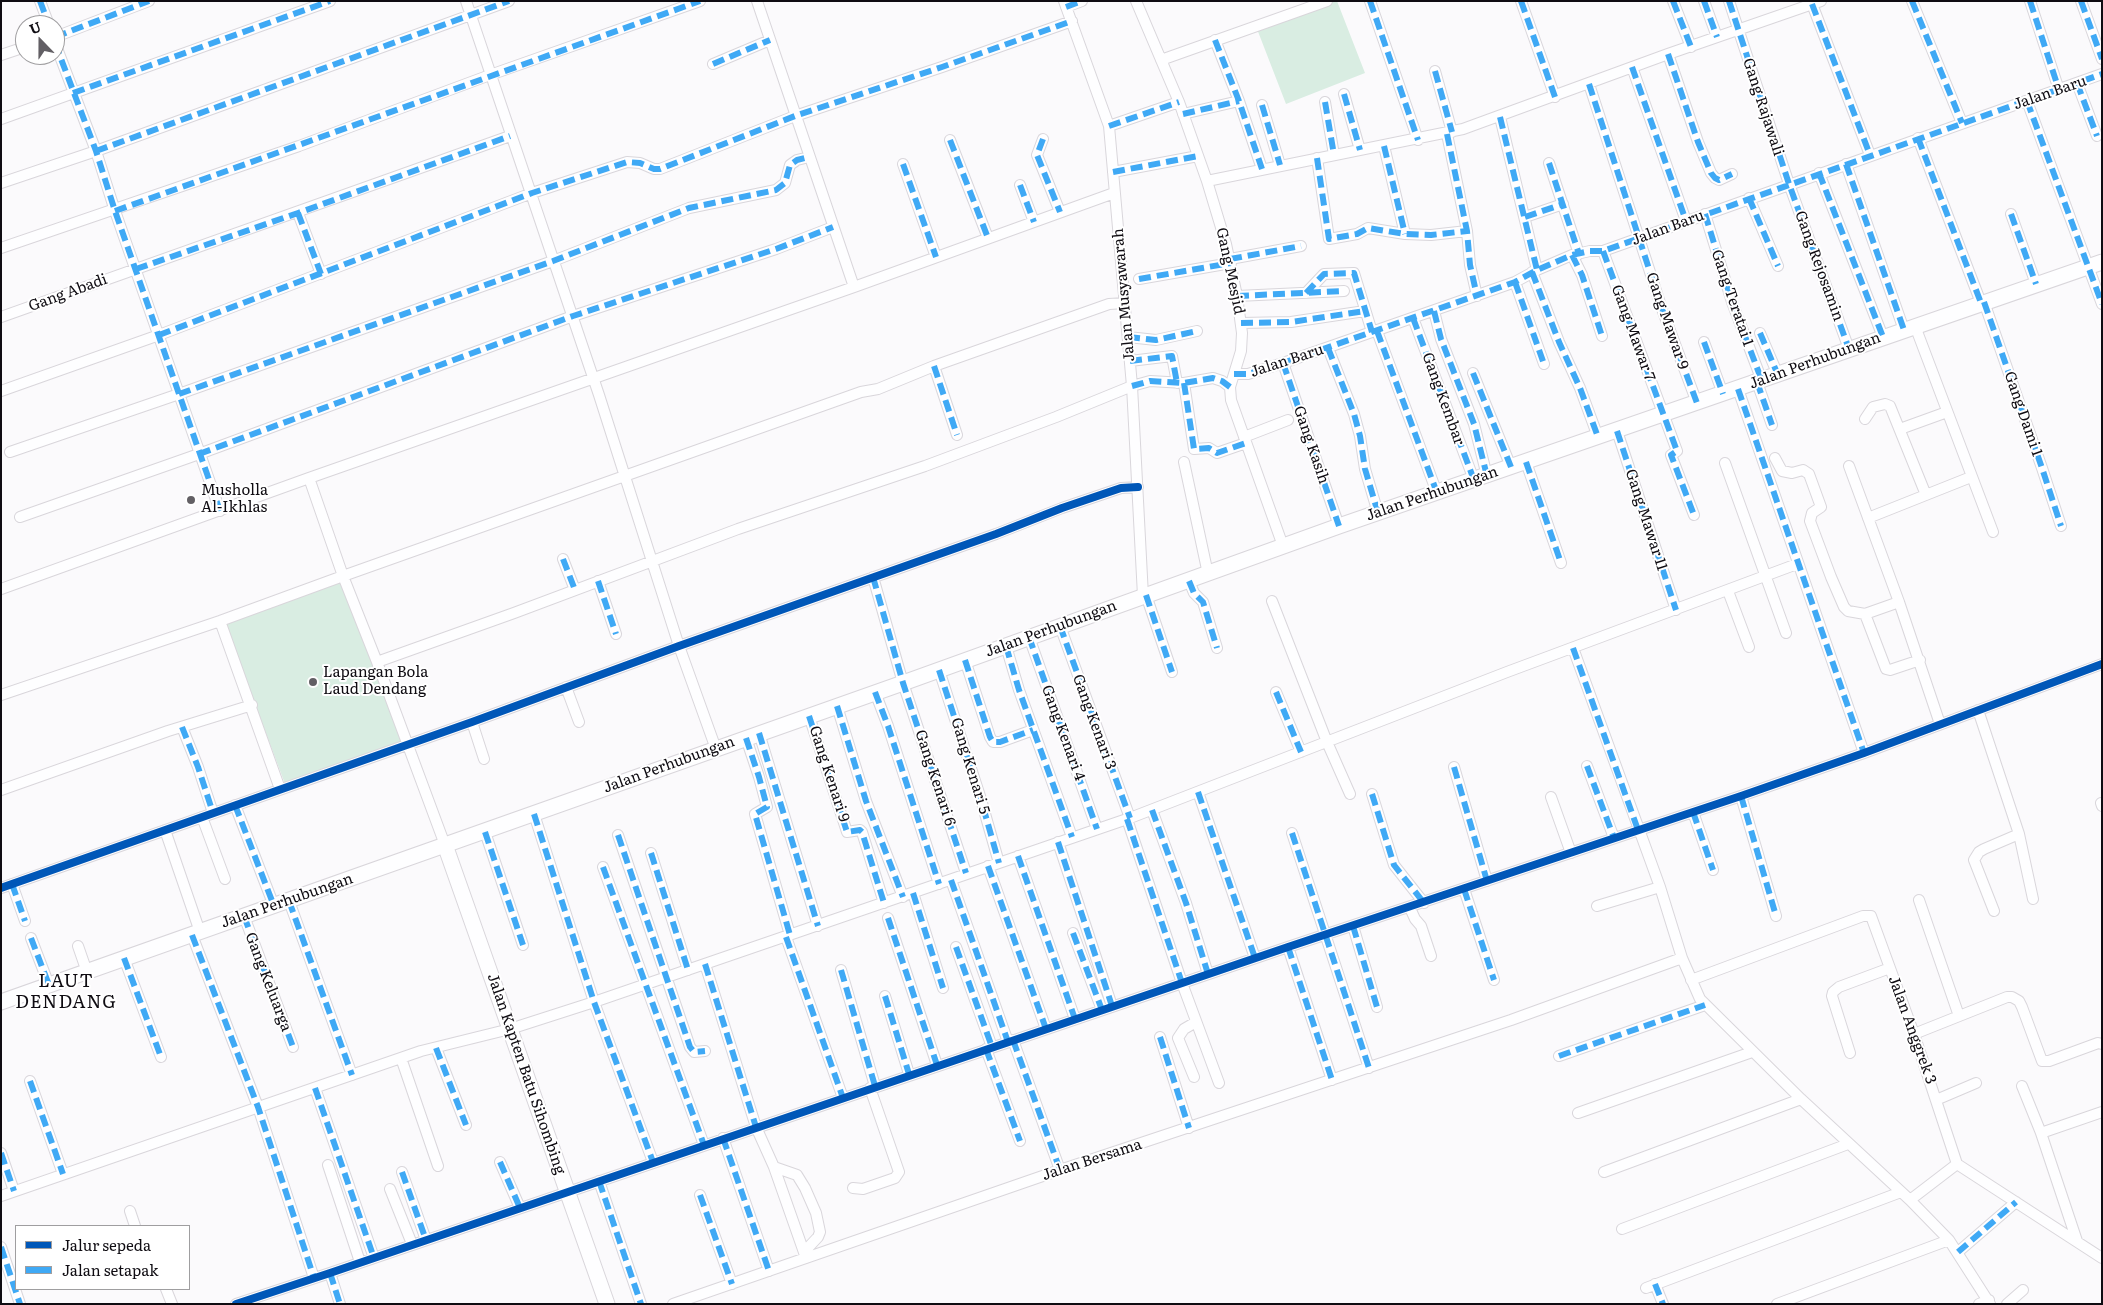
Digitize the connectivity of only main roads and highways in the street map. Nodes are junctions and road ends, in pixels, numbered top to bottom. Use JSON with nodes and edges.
{"nodes":[{"id":1,"x":2102,"y":262,"type":"edge"},
{"id":2,"x":444,"y":845,"type":"junction"},
{"id":3,"x":1,"y":1002,"type":"edge"},
{"id":4,"x":607,"y":1304,"type":"edge"}],
"edges":[{"from":1,"to":2,"type":"main road","name":"Jalan Perhubungan"},
{"from":2,"to":3,"type":"main road","name":"Jalan Perhubungan"},
{"from":2,"to":4,"type":"main road","name":"Jalan Kapten Batu Sihombing"}]}
